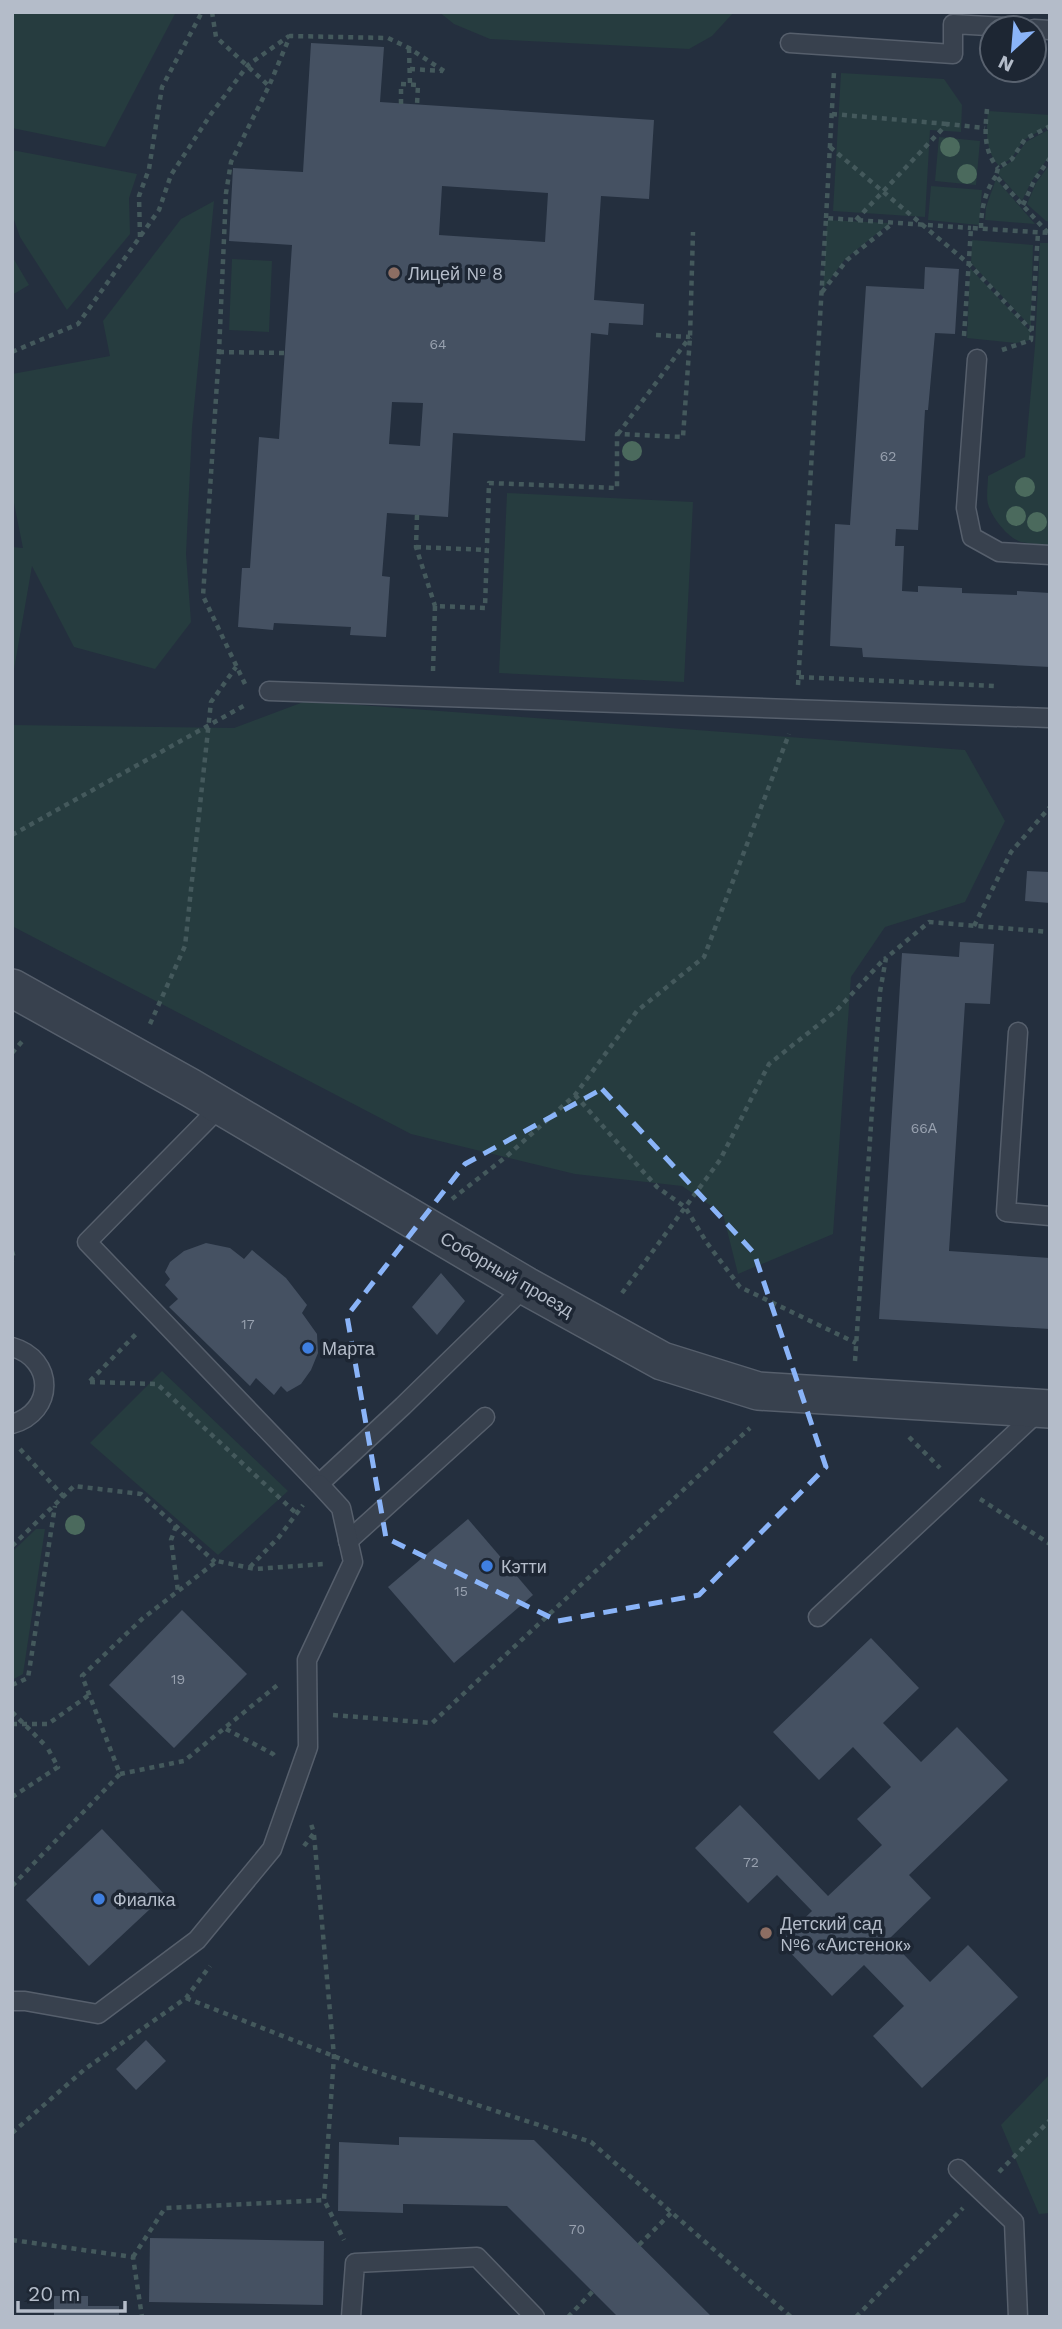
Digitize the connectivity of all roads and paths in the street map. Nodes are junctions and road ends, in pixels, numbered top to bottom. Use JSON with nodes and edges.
{"nodes":[{"id":1,"x":202,"y":12,"type":"edge"},
{"id":2,"x":212,"y":12,"type":"edge"},
{"id":3,"x":978,"y":26,"type":"edge"},
{"id":4,"x":290,"y":36,"type":"junction"},
{"id":5,"x":790,"y":44,"type":"dead end"},
{"id":6,"x":409,"y":48,"type":"junction"},
{"id":7,"x":247,"y":65,"type":"junction"},
{"id":8,"x":835,"y":66,"type":"dead end"},
{"id":9,"x":410,"y":69,"type":"junction"},
{"id":10,"x":410,"y":85,"type":"junction"},
{"id":11,"x":269,"y":86,"type":"junction"},
{"id":12,"x":401,"y":104,"type":"dead end"},
{"id":13,"x":417,"y":105,"type":"dead end"},
{"id":14,"x":987,"y":109,"type":"dead end"},
{"id":15,"x":832,"y":114,"type":"junction"},
{"id":16,"x":947,"y":124,"type":"junction"},
{"id":17,"x":1050,"y":126,"type":"edge"},
{"id":18,"x":985,"y":128,"type":"junction"},
{"id":19,"x":830,"y":147,"type":"junction"},
{"id":20,"x":1050,"y":158,"type":"edge"},
{"id":21,"x":998,"y":168,"type":"junction"},
{"id":22,"x":996,"y":176,"type":"junction"},
{"id":23,"x":884,"y":191,"type":"junction"},
{"id":24,"x":1023,"y":205,"type":"junction"},
{"id":25,"x":826,"y":218,"type":"junction"},
{"id":26,"x":856,"y":220,"type":"junction"},
{"id":27,"x":893,"y":222,"type":"junction"},
{"id":28,"x":924,"y":225,"type":"junction"},
{"id":29,"x":971,"y":228,"type":"junction"},
{"id":30,"x":981,"y":229,"type":"junction"},
{"id":31,"x":693,"y":232,"type":"dead end"},
{"id":32,"x":1038,"y":233,"type":"junction"},
{"id":33,"x":1049,"y":233,"type":"edge"},
{"id":34,"x":140,"y":237,"type":"junction"},
{"id":35,"x":968,"y":264,"type":"junction"},
{"id":36,"x":821,"y":293,"type":"junction"},
{"id":37,"x":1032,"y":331,"type":"junction"},
{"id":38,"x":656,"y":335,"type":"dead end"},
{"id":39,"x":690,"y":337,"type":"junction"},
{"id":40,"x":1031,"y":340,"type":"dead end"},
{"id":41,"x":964,"y":341,"type":"dead end"},
{"id":42,"x":12,"y":352,"type":"edge"},
{"id":43,"x":219,"y":352,"type":"junction"},
{"id":44,"x":285,"y":353,"type":"dead end"},
{"id":45,"x":977,"y":359,"type":"dead end"},
{"id":46,"x":617,"y":434,"type":"junction"},
{"id":47,"x":417,"y":515,"type":"dead end"},
{"id":48,"x":416,"y":547,"type":"junction"},
{"id":49,"x":487,"y":550,"type":"junction"},
{"id":50,"x":1050,"y":555,"type":"edge"},
{"id":51,"x":435,"y":606,"type":"junction"},
{"id":52,"x":236,"y":667,"type":"junction"},
{"id":53,"x":433,"y":669,"type":"dead end"},
{"id":54,"x":799,"y":677,"type":"junction"},
{"id":55,"x":1008,"y":687,"type":"dead end"},
{"id":56,"x":269,"y":691,"type":"joint"},
{"id":57,"x":253,"y":700,"type":"junction"},
{"id":58,"x":797,"y":710,"type":"junction"},
{"id":59,"x":1050,"y":718,"type":"edge"},
{"id":60,"x":209,"y":725,"type":"junction"},
{"id":61,"x":1050,"y":807,"type":"edge"},
{"id":62,"x":12,"y":835,"type":"edge"},
{"id":63,"x":974,"y":926,"type":"junction"},
{"id":64,"x":1050,"y":932,"type":"edge"},
{"id":65,"x":886,"y":958,"type":"junction"},
{"id":66,"x":12,"y":988,"type":"edge"},
{"id":67,"x":1018,"y":1032,"type":"dead end"},
{"id":68,"x":135,"y":1057,"type":"junction"},
{"id":69,"x":575,"y":1095,"type":"junction"},
{"id":70,"x":221,"y":1106,"type":"junction"},
{"id":71,"x":452,"y":1199,"type":"dead end"},
{"id":72,"x":685,"y":1207,"type":"junction"},
{"id":73,"x":1050,"y":1216,"type":"edge"},
{"id":74,"x":12,"y":1251,"type":"edge"},
{"id":75,"x":12,"y":1261,"type":"edge"},
{"id":76,"x":526,"y":1286,"type":"junction"},
{"id":77,"x":622,"y":1293,"type":"dead end"},
{"id":78,"x":157,"y":1314,"type":"junction"},
{"id":79,"x":856,"y":1343,"type":"junction"},
{"id":80,"x":12,"y":1347,"type":"edge"},
{"id":81,"x":854,"y":1365,"type":"dead end"},
{"id":82,"x":1046,"y":1409,"type":"edge"},
{"id":83,"x":485,"y":1417,"type":"dead end"},
{"id":84,"x":760,"y":1419,"type":"dead end"},
{"id":85,"x":13,"y":1425,"type":"edge"},
{"id":86,"x":903,"y":1430,"type":"dead end"},
{"id":87,"x":20,"y":1448,"type":"dead end"},
{"id":88,"x":321,"y":1482,"type":"junction"},
{"id":89,"x":958,"y":1486,"type":"junction"},
{"id":90,"x":64,"y":1497,"type":"junction"},
{"id":91,"x":55,"y":1505,"type":"junction"},
{"id":92,"x":297,"y":1514,"type":"junction"},
{"id":93,"x":176,"y":1526,"type":"junction"},
{"id":94,"x":348,"y":1541,"type":"junction"},
{"id":95,"x":1050,"y":1544,"type":"edge"},
{"id":96,"x":12,"y":1546,"type":"edge"},
{"id":97,"x":215,"y":1562,"type":"junction"},
{"id":98,"x":353,"y":1562,"type":"junction"},
{"id":99,"x":249,"y":1568,"type":"junction"},
{"id":100,"x":178,"y":1591,"type":"junction"},
{"id":101,"x":818,"y":1616,"type":"dead end"},
{"id":102,"x":12,"y":1685,"type":"edge"},
{"id":103,"x":275,"y":1687,"type":"dead end"},
{"id":104,"x":89,"y":1695,"type":"junction"},
{"id":105,"x":12,"y":1712,"type":"edge"},
{"id":106,"x":308,"y":1713,"type":"junction"},
{"id":107,"x":12,"y":1724,"type":"edge"},
{"id":108,"x":121,"y":1774,"type":"junction"},
{"id":109,"x":12,"y":1797,"type":"edge"},
{"id":110,"x":314,"y":1833,"type":"dead end"},
{"id":111,"x":12,"y":1886,"type":"edge"},
{"id":112,"x":186,"y":1998,"type":"dead end"},
{"id":113,"x":12,"y":2001,"type":"edge"},
{"id":114,"x":334,"y":2056,"type":"junction"},
{"id":115,"x":85,"y":2069,"type":"dead end"},
{"id":116,"x":1050,"y":2120,"type":"edge"},
{"id":117,"x":12,"y":2133,"type":"edge"},
{"id":118,"x":958,"y":2169,"type":"dead end"},
{"id":119,"x":981,"y":2190,"type":"junction"},
{"id":120,"x":324,"y":2200,"type":"junction"},
{"id":121,"x":672,"y":2212,"type":"junction"},
{"id":122,"x":12,"y":2240,"type":"edge"},
{"id":123,"x":639,"y":2245,"type":"dead end"},
{"id":124,"x":133,"y":2257,"type":"junction"},
{"id":125,"x":355,"y":2263,"type":"junction"},
{"id":126,"x":593,"y":2291,"type":"dead end"},
{"id":127,"x":142,"y":2317,"type":"edge"},
{"id":128,"x":351,"y":2317,"type":"edge"},
{"id":129,"x":535,"y":2317,"type":"edge"},
{"id":130,"x":568,"y":2317,"type":"edge"},
{"id":131,"x":791,"y":2317,"type":"edge"},
{"id":132,"x":856,"y":2317,"type":"edge"},
{"id":133,"x":1018,"y":2317,"type":"edge"}],
"edges":[{"from":1,"to":34,"type":"path"},
{"from":2,"to":7,"type":"path"},
{"from":3,"to":5,"type":"lane"},
{"from":4,"to":6,"type":"path"},
{"from":4,"to":7,"type":"path"},
{"from":4,"to":11,"type":"path"},
{"from":6,"to":9,"type":"path"},
{"from":6,"to":9,"type":"path"},
{"from":7,"to":11,"type":"path"},
{"from":7,"to":34,"type":"path"},
{"from":8,"to":15,"type":"path"},
{"from":9,"to":10,"type":"path"},
{"from":10,"to":12,"type":"path"},
{"from":10,"to":13,"type":"path"},
{"from":11,"to":43,"type":"path"},
{"from":14,"to":18,"type":"path"},
{"from":15,"to":16,"type":"path"},
{"from":15,"to":19,"type":"path"},
{"from":16,"to":18,"type":"path"},
{"from":16,"to":23,"type":"path"},
{"from":17,"to":21,"type":"path"},
{"from":18,"to":21,"type":"path"},
{"from":19,"to":23,"type":"path"},
{"from":19,"to":25,"type":"path"},
{"from":20,"to":24,"type":"path"},
{"from":21,"to":22,"type":"path"},
{"from":22,"to":24,"type":"path"},
{"from":22,"to":30,"type":"path"},
{"from":23,"to":26,"type":"path"},
{"from":23,"to":28,"type":"path"},
{"from":24,"to":33,"type":"path"},
{"from":25,"to":26,"type":"path"},
{"from":25,"to":36,"type":"path"},
{"from":26,"to":27,"type":"path"},
{"from":27,"to":28,"type":"path"},
{"from":27,"to":36,"type":"path"},
{"from":28,"to":29,"type":"path"},
{"from":28,"to":35,"type":"path"},
{"from":29,"to":30,"type":"path"},
{"from":29,"to":35,"type":"path"},
{"from":30,"to":32,"type":"path"},
{"from":31,"to":39,"type":"path"},
{"from":32,"to":33,"type":"path"},
{"from":32,"to":37,"type":"path"},
{"from":34,"to":42,"type":"path"},
{"from":35,"to":37,"type":"path"},
{"from":35,"to":41,"type":"path"},
{"from":36,"to":54,"type":"path"},
{"from":37,"to":40,"type":"path"},
{"from":38,"to":39,"type":"path"},
{"from":39,"to":46,"type":"path"},
{"from":39,"to":46,"type":"path"},
{"from":43,"to":44,"type":"path"},
{"from":43,"to":52,"type":"path"},
{"from":45,"to":50,"type":"lane"},
{"from":46,"to":49,"type":"path"},
{"from":47,"to":48,"type":"path"},
{"from":48,"to":49,"type":"path"},
{"from":48,"to":51,"type":"path"},
{"from":49,"to":51,"type":"path"},
{"from":51,"to":53,"type":"path"},
{"from":52,"to":57,"type":"path"},
{"from":52,"to":60,"type":"path"},
{"from":54,"to":55,"type":"path"},
{"from":54,"to":58,"type":"path"},
{"from":56,"to":57,"type":"path"},
{"from":56,"to":58,"type":"lane"},
{"from":57,"to":60,"type":"path"},
{"from":58,"to":59,"type":"lane"},
{"from":58,"to":69,"type":"path"},
{"from":60,"to":62,"type":"path"},
{"from":60,"to":68,"type":"path"},
{"from":61,"to":63,"type":"path"},
{"from":63,"to":64,"type":"path"},
{"from":63,"to":65,"type":"path"},
{"from":65,"to":72,"type":"path"},
{"from":65,"to":79,"type":"path"},
{"from":66,"to":68,"type":"street","name":"Соборный проезд"},
{"from":67,"to":73,"type":"lane"},
{"from":68,"to":70,"type":"street","name":"Соборный проезд"},
{"from":69,"to":71,"type":"path"},
{"from":69,"to":72,"type":"path"},
{"from":70,"to":76,"type":"street","name":"Соборный проезд"},
{"from":70,"to":78,"type":"lane"},
{"from":72,"to":77,"type":"path"},
{"from":72,"to":79,"type":"path"},
{"from":74,"to":75,"type":"path"},
{"from":76,"to":82,"type":"street","name":"Соборный проезд"},
{"from":76,"to":88,"type":"lane"},
{"from":78,"to":88,"type":"lane"},
{"from":78,"to":92,"type":"path"},
{"from":79,"to":81,"type":"path"},
{"from":80,"to":85,"type":"lane"},
{"from":82,"to":89,"type":"lane"},
{"from":83,"to":94,"type":"lane"},
{"from":84,"to":106,"type":"path"},
{"from":86,"to":89,"type":"path"},
{"from":87,"to":90,"type":"path"},
{"from":88,"to":92,"type":"path"},
{"from":88,"to":94,"type":"lane"},
{"from":89,"to":95,"type":"path"},
{"from":89,"to":101,"type":"lane"},
{"from":90,"to":91,"type":"path"},
{"from":90,"to":93,"type":"path"},
{"from":91,"to":96,"type":"path"},
{"from":91,"to":102,"type":"path"},
{"from":92,"to":99,"type":"path"},
{"from":93,"to":97,"type":"path"},
{"from":93,"to":100,"type":"path"},
{"from":94,"to":98,"type":"lane"},
{"from":97,"to":99,"type":"path"},
{"from":97,"to":100,"type":"path"},
{"from":98,"to":99,"type":"path"},
{"from":98,"to":106,"type":"lane"},
{"from":100,"to":104,"type":"path"},
{"from":103,"to":108,"type":"path"},
{"from":104,"to":107,"type":"path"},
{"from":104,"to":108,"type":"path"},
{"from":105,"to":109,"type":"path","bridge":true},
{"from":106,"to":113,"type":"lane"},
{"from":108,"to":111,"type":"path"},
{"from":110,"to":114,"type":"path"},
{"from":112,"to":114,"type":"path"},
{"from":114,"to":120,"type":"path"},
{"from":114,"to":121,"type":"path"},
{"from":115,"to":117,"type":"path"},
{"from":116,"to":119,"type":"path"},
{"from":118,"to":119,"type":"lane"},
{"from":119,"to":132,"type":"path"},
{"from":119,"to":133,"type":"lane"},
{"from":120,"to":124,"type":"path"},
{"from":120,"to":125,"type":"path"},
{"from":121,"to":123,"type":"path"},
{"from":121,"to":131,"type":"path"},
{"from":122,"to":124,"type":"path"},
{"from":124,"to":127,"type":"path"},
{"from":125,"to":128,"type":"lane"},
{"from":125,"to":129,"type":"lane"},
{"from":126,"to":130,"type":"path"}]}
